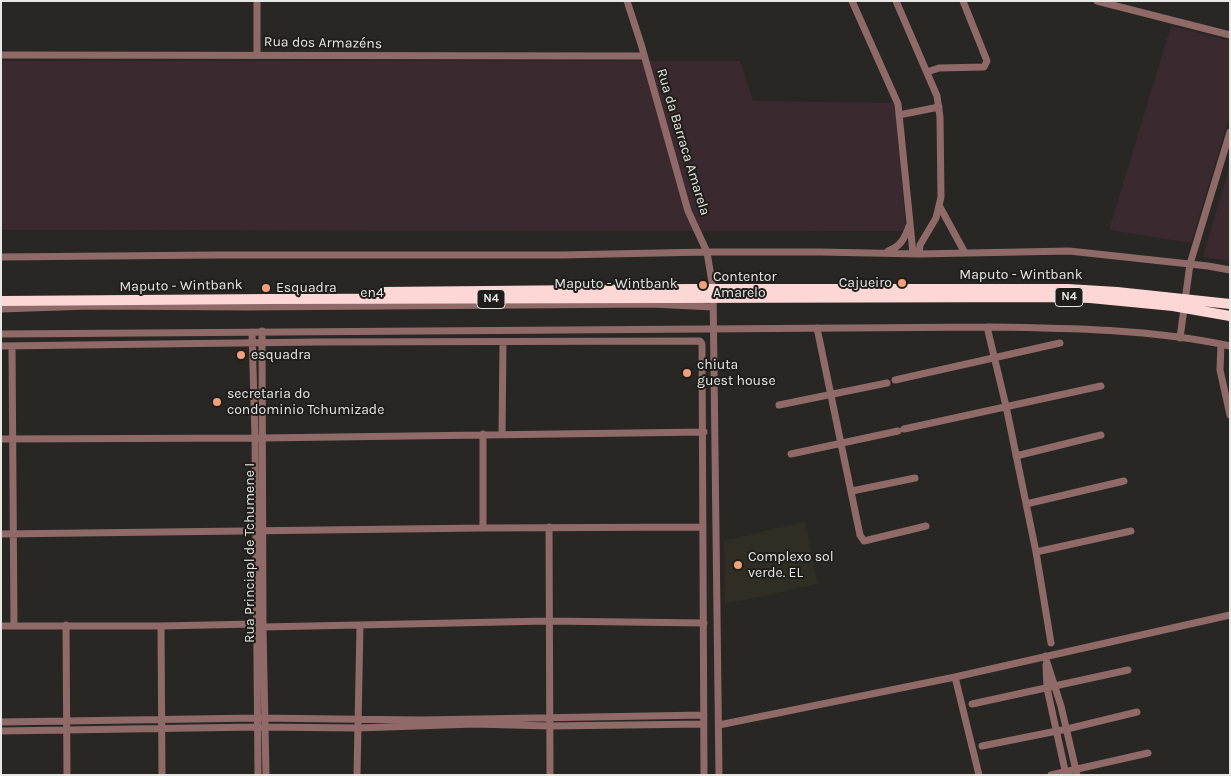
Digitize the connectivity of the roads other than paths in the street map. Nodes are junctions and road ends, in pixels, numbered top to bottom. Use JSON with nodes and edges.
{"nodes":[{"id":1,"x":257,"y":1,"type":"edge"},
{"id":2,"x":627,"y":1,"type":"edge"},
{"id":3,"x":852,"y":1,"type":"edge"},
{"id":4,"x":896,"y":1,"type":"edge"},
{"id":5,"x":962,"y":1,"type":"edge"},
{"id":6,"x":1097,"y":1,"type":"edge"},
{"id":7,"x":1230,"y":35,"type":"edge"},
{"id":8,"x":257,"y":55,"type":"junction"},
{"id":9,"x":1,"y":56,"type":"edge"},
{"id":10,"x":644,"y":56,"type":"junction"},
{"id":11,"x":927,"y":72,"type":"junction"},
{"id":12,"x":939,"y":107,"type":"junction"},
{"id":13,"x":899,"y":115,"type":"junction"},
{"id":14,"x":1230,"y":132,"type":"edge"},
{"id":15,"x":940,"y":207,"type":"junction"},
{"id":16,"x":909,"y":226,"type":"junction"},
{"id":17,"x":706,"y":252,"type":"junction"},
{"id":18,"x":964,"y":252,"type":"junction"},
{"id":19,"x":883,"y":253,"type":"junction"},
{"id":20,"x":916,"y":254,"type":"junction"},
{"id":21,"x":1,"y":257,"type":"edge"},
{"id":22,"x":1190,"y":264,"type":"junction"},
{"id":23,"x":1230,"y":270,"type":"edge"},
{"id":24,"x":1,"y":294,"type":"edge"},
{"id":25,"x":713,"y":298,"type":"junction"},
{"id":26,"x":1,"y":301,"type":"edge"},
{"id":27,"x":1185,"y":304,"type":"junction"},
{"id":28,"x":1230,"y":304,"type":"edge"},
{"id":29,"x":1,"y":308,"type":"edge"},
{"id":30,"x":1230,"y":316,"type":"edge"},
{"id":31,"x":987,"y":327,"type":"junction"},
{"id":32,"x":714,"y":328,"type":"junction"},
{"id":33,"x":817,"y":328,"type":"junction"},
{"id":34,"x":252,"y":332,"type":"junction"},
{"id":35,"x":262,"y":332,"type":"junction"},
{"id":36,"x":1,"y":334,"type":"edge"},
{"id":37,"x":1180,"y":338,"type":"junction"},
{"id":38,"x":261,"y":342,"type":"junction"},
{"id":39,"x":503,"y":342,"type":"junction"},
{"id":40,"x":252,"y":343,"type":"junction"},
{"id":41,"x":1060,"y":343,"type":"dead end"},
{"id":42,"x":1222,"y":344,"type":"junction"},
{"id":43,"x":1,"y":346,"type":"edge"},
{"id":44,"x":12,"y":346,"type":"junction"},
{"id":45,"x":1230,"y":346,"type":"edge"},
{"id":46,"x":994,"y":358,"type":"junction"},
{"id":47,"x":895,"y":380,"type":"dead end"},
{"id":48,"x":887,"y":382,"type":"dead end"},
{"id":49,"x":1101,"y":386,"type":"dead end"},
{"id":50,"x":830,"y":395,"type":"junction"},
{"id":51,"x":779,"y":405,"type":"dead end"},
{"id":52,"x":1006,"y":406,"type":"junction"},
{"id":53,"x":1230,"y":415,"type":"edge"},
{"id":54,"x":704,"y":432,"type":"junction"},
{"id":55,"x":483,"y":434,"type":"junction"},
{"id":56,"x":502,"y":434,"type":"junction"},
{"id":57,"x":1101,"y":435,"type":"dead end"},
{"id":58,"x":12,"y":438,"type":"junction"},
{"id":59,"x":258,"y":438,"type":"junction"},
{"id":60,"x":1,"y":439,"type":"edge"},
{"id":61,"x":841,"y":442,"type":"junction"},
{"id":62,"x":791,"y":454,"type":"dead end"},
{"id":63,"x":1016,"y":456,"type":"junction"},
{"id":64,"x":915,"y":478,"type":"dead end"},
{"id":65,"x":1124,"y":482,"type":"dead end"},
{"id":66,"x":852,"y":491,"type":"junction"},
{"id":67,"x":1026,"y":504,"type":"junction"},
{"id":68,"x":926,"y":526,"type":"dead end"},
{"id":69,"x":548,"y":527,"type":"junction"},
{"id":70,"x":703,"y":527,"type":"junction"},
{"id":71,"x":483,"y":528,"type":"junction"},
{"id":72,"x":256,"y":531,"type":"junction"},
{"id":73,"x":264,"y":531,"type":"junction"},
{"id":74,"x":1131,"y":531,"type":"dead end"},
{"id":75,"x":1,"y":534,"type":"edge"},
{"id":76,"x":13,"y":534,"type":"junction"},
{"id":77,"x":1036,"y":552,"type":"junction"},
{"id":78,"x":1230,"y":615,"type":"edge"},
{"id":79,"x":548,"y":621,"type":"junction"},
{"id":80,"x":704,"y":623,"type":"junction"},
{"id":81,"x":66,"y":625,"type":"junction"},
{"id":82,"x":1,"y":626,"type":"edge"},
{"id":83,"x":14,"y":626,"type":"junction"},
{"id":84,"x":161,"y":626,"type":"junction"},
{"id":85,"x":260,"y":626,"type":"junction"},
{"id":86,"x":360,"y":626,"type":"junction"},
{"id":87,"x":1051,"y":643,"type":"dead end"},
{"id":88,"x":1045,"y":656,"type":"junction"},
{"id":89,"x":1128,"y":670,"type":"dead end"},
{"id":90,"x":955,"y":677,"type":"junction"},
{"id":91,"x":1056,"y":687,"type":"junction"},
{"id":92,"x":1047,"y":688,"type":"junction"},
{"id":93,"x":972,"y":704,"type":"dead end"},
{"id":94,"x":1137,"y":712,"type":"dead end"},
{"id":95,"x":704,"y":715,"type":"junction"},
{"id":96,"x":261,"y":718,"type":"junction"},
{"id":97,"x":550,"y":718,"type":"junction"},
{"id":98,"x":161,"y":720,"type":"junction"},
{"id":99,"x":358,"y":720,"type":"junction"},
{"id":100,"x":1,"y":722,"type":"edge"},
{"id":101,"x":67,"y":722,"type":"junction"},
{"id":102,"x":704,"y":724,"type":"junction"},
{"id":103,"x":719,"y":725,"type":"junction"},
{"id":104,"x":550,"y":726,"type":"junction"},
{"id":105,"x":261,"y":727,"type":"junction"},
{"id":106,"x":161,"y":728,"type":"junction"},
{"id":107,"x":358,"y":728,"type":"junction"},
{"id":108,"x":1066,"y":729,"type":"junction"},
{"id":109,"x":1056,"y":730,"type":"junction"},
{"id":110,"x":1,"y":731,"type":"edge"},
{"id":111,"x":68,"y":731,"type":"junction"},
{"id":112,"x":982,"y":746,"type":"dead end"},
{"id":113,"x":1148,"y":753,"type":"dead end"},
{"id":114,"x":1076,"y":772,"type":"edge"},
{"id":115,"x":1065,"y":773,"type":"edge"},
{"id":116,"x":67,"y":775,"type":"edge"},
{"id":117,"x":162,"y":775,"type":"edge"},
{"id":118,"x":258,"y":775,"type":"edge"},
{"id":119,"x":266,"y":775,"type":"edge"},
{"id":120,"x":357,"y":775,"type":"edge"},
{"id":121,"x":550,"y":775,"type":"edge"},
{"id":122,"x":704,"y":775,"type":"edge"},
{"id":123,"x":719,"y":775,"type":"edge"},
{"id":124,"x":979,"y":775,"type":"edge"},
{"id":125,"x":1051,"y":775,"type":"edge"}],
"edges":[{"from":1,"to":8,"type":"street"},
{"from":2,"to":10,"type":"street","name":"Rua da Barraca Amarela"},
{"from":3,"to":13,"type":"street"},
{"from":4,"to":11,"type":"street"},
{"from":5,"to":11,"type":"street"},
{"from":6,"to":7,"type":"street"},
{"from":8,"to":9,"type":"street","name":"Rua dos Armazéns"},
{"from":8,"to":10,"type":"street","name":"Rua dos Armazéns"},
{"from":10,"to":17,"type":"street","name":"Rua da Barraca Amarela"},
{"from":11,"to":12,"type":"street"},
{"from":12,"to":13,"type":"street"},
{"from":12,"to":15,"type":"street"},
{"from":13,"to":16,"type":"street"},
{"from":14,"to":22,"type":"street"},
{"from":15,"to":18,"type":"street"},
{"from":15,"to":20,"type":"street"},
{"from":16,"to":19,"type":"street"},
{"from":16,"to":20,"type":"street"},
{"from":17,"to":19,"type":"street"},
{"from":17,"to":21,"type":"street"},
{"from":17,"to":25,"type":"street","name":"Rua da Barraca Amarela"},
{"from":18,"to":20,"type":"street"},
{"from":18,"to":22,"type":"street"},
{"from":19,"to":20,"type":"street"},
{"from":22,"to":23,"type":"street"},
{"from":22,"to":27,"type":"street"},
{"from":24,"to":25,"type":"highway","name":"Maputo - Wintbank","number":"N4"},
{"from":25,"to":26,"type":"highway","name":"Maputo - Wintbank","number":"N4"},
{"from":25,"to":27,"type":"highway","name":"Maputo - Wintbank","number":"N4"},
{"from":25,"to":29,"type":"street","name":"en4"},
{"from":25,"to":32,"type":"street","name":"Rua da Barraca Amarela"},
{"from":27,"to":28,"type":"highway","name":"Maputo - Wintbank","number":"N4"},
{"from":27,"to":30,"type":"highway","name":"Maputo - Wintbank","number":"N4"},
{"from":27,"to":37,"type":"street"},
{"from":31,"to":33,"type":"street"},
{"from":31,"to":37,"type":"street"},
{"from":31,"to":46,"type":"street"},
{"from":32,"to":33,"type":"street"},
{"from":32,"to":35,"type":"street"},
{"from":32,"to":103,"type":"street","name":"Rua da Barraca Amarela"},
{"from":33,"to":50,"type":"street"},
{"from":34,"to":35,"type":"street"},
{"from":34,"to":36,"type":"street"},
{"from":34,"to":40,"type":"street","name":"Rua Princiapl de Tchumene I"},
{"from":35,"to":38,"type":"street","name":"Rua Princiapl de Tchumene I"},
{"from":37,"to":42,"type":"street"},
{"from":38,"to":39,"type":"street"},
{"from":38,"to":40,"type":"street"},
{"from":38,"to":59,"type":"street","name":"Rua Princiapl de Tchumene I"},
{"from":39,"to":54,"type":"street"},
{"from":39,"to":56,"type":"street"},
{"from":40,"to":44,"type":"street"},
{"from":40,"to":59,"type":"street","name":"Rua Princiapl de Tchumene I"},
{"from":41,"to":46,"type":"street"},
{"from":42,"to":45,"type":"street"},
{"from":42,"to":53,"type":"street"},
{"from":43,"to":44,"type":"street"},
{"from":44,"to":58,"type":"street"},
{"from":46,"to":47,"type":"street"},
{"from":46,"to":52,"type":"street"},
{"from":48,"to":50,"type":"street"},
{"from":49,"to":52,"type":"street"},
{"from":50,"to":51,"type":"street"},
{"from":50,"to":61,"type":"street"},
{"from":52,"to":61,"type":"street"},
{"from":52,"to":63,"type":"street"},
{"from":54,"to":56,"type":"street"},
{"from":54,"to":70,"type":"street"},
{"from":55,"to":56,"type":"street"},
{"from":55,"to":59,"type":"street"},
{"from":55,"to":71,"type":"street"},
{"from":57,"to":63,"type":"street"},
{"from":58,"to":59,"type":"street"},
{"from":58,"to":60,"type":"street"},
{"from":58,"to":76,"type":"street"},
{"from":59,"to":72,"type":"street","name":"Rua Princiapl de Tchumene I"},
{"from":59,"to":73,"type":"street","name":"Rua Princiapl de Tchumene I"},
{"from":61,"to":62,"type":"street"},
{"from":61,"to":66,"type":"street"},
{"from":63,"to":67,"type":"street"},
{"from":64,"to":66,"type":"street"},
{"from":65,"to":67,"type":"street"},
{"from":66,"to":68,"type":"street"},
{"from":67,"to":77,"type":"street"},
{"from":69,"to":70,"type":"street"},
{"from":69,"to":71,"type":"street"},
{"from":69,"to":79,"type":"street"},
{"from":70,"to":80,"type":"street"},
{"from":71,"to":73,"type":"street"},
{"from":72,"to":73,"type":"street"},
{"from":72,"to":76,"type":"street"},
{"from":72,"to":85,"type":"street","name":"Rua Princiapl de Tchumene I"},
{"from":73,"to":85,"type":"street","name":"Rua Princiapl de Tchumene I"},
{"from":74,"to":77,"type":"street"},
{"from":75,"to":76,"type":"street"},
{"from":76,"to":83,"type":"street"},
{"from":77,"to":87,"type":"street"},
{"from":78,"to":88,"type":"street"},
{"from":79,"to":80,"type":"street"},
{"from":79,"to":86,"type":"street"},
{"from":79,"to":97,"type":"street"},
{"from":80,"to":95,"type":"street"},
{"from":81,"to":83,"type":"street"},
{"from":81,"to":84,"type":"street"},
{"from":81,"to":101,"type":"street"},
{"from":82,"to":83,"type":"street"},
{"from":84,"to":85,"type":"street"},
{"from":84,"to":98,"type":"street"},
{"from":85,"to":86,"type":"street"},
{"from":85,"to":96,"type":"street","name":"Rua Princiapl de Tchumene I"},
{"from":86,"to":99,"type":"street"},
{"from":88,"to":90,"type":"street"},
{"from":88,"to":91,"type":"street"},
{"from":88,"to":92,"type":"street"},
{"from":89,"to":91,"type":"street"},
{"from":90,"to":103,"type":"street"},
{"from":90,"to":124,"type":"street"},
{"from":91,"to":92,"type":"street"},
{"from":91,"to":108,"type":"street"},
{"from":92,"to":93,"type":"street"},
{"from":92,"to":109,"type":"street"},
{"from":94,"to":108,"type":"street"},
{"from":95,"to":97,"type":"street"},
{"from":95,"to":102,"type":"street"},
{"from":96,"to":98,"type":"street"},
{"from":96,"to":99,"type":"street"},
{"from":96,"to":105,"type":"street","name":"Rua Princiapl de Tchumene I"},
{"from":97,"to":99,"type":"street"},
{"from":97,"to":104,"type":"street"},
{"from":98,"to":101,"type":"street"},
{"from":98,"to":106,"type":"street"},
{"from":99,"to":107,"type":"street"},
{"from":100,"to":101,"type":"street"},
{"from":101,"to":111,"type":"street"},
{"from":102,"to":104,"type":"street"},
{"from":102,"to":122,"type":"street"},
{"from":103,"to":123,"type":"street","name":"Rua da Barraca Amarela"},
{"from":104,"to":107,"type":"street"},
{"from":104,"to":121,"type":"street"},
{"from":105,"to":106,"type":"street"},
{"from":105,"to":107,"type":"street"},
{"from":105,"to":118,"type":"street","name":"Rua Princiapl de Tchumene I"},
{"from":105,"to":119,"type":"street","name":"Rua Princiapl de Tchumene I"},
{"from":106,"to":111,"type":"street"},
{"from":106,"to":117,"type":"street"},
{"from":107,"to":120,"type":"street"},
{"from":108,"to":109,"type":"street"},
{"from":108,"to":114,"type":"street"},
{"from":109,"to":112,"type":"street"},
{"from":109,"to":115,"type":"street"},
{"from":110,"to":111,"type":"street"},
{"from":111,"to":116,"type":"street"},
{"from":113,"to":114,"type":"street"},
{"from":114,"to":115,"type":"street"},
{"from":115,"to":125,"type":"street"}]}
